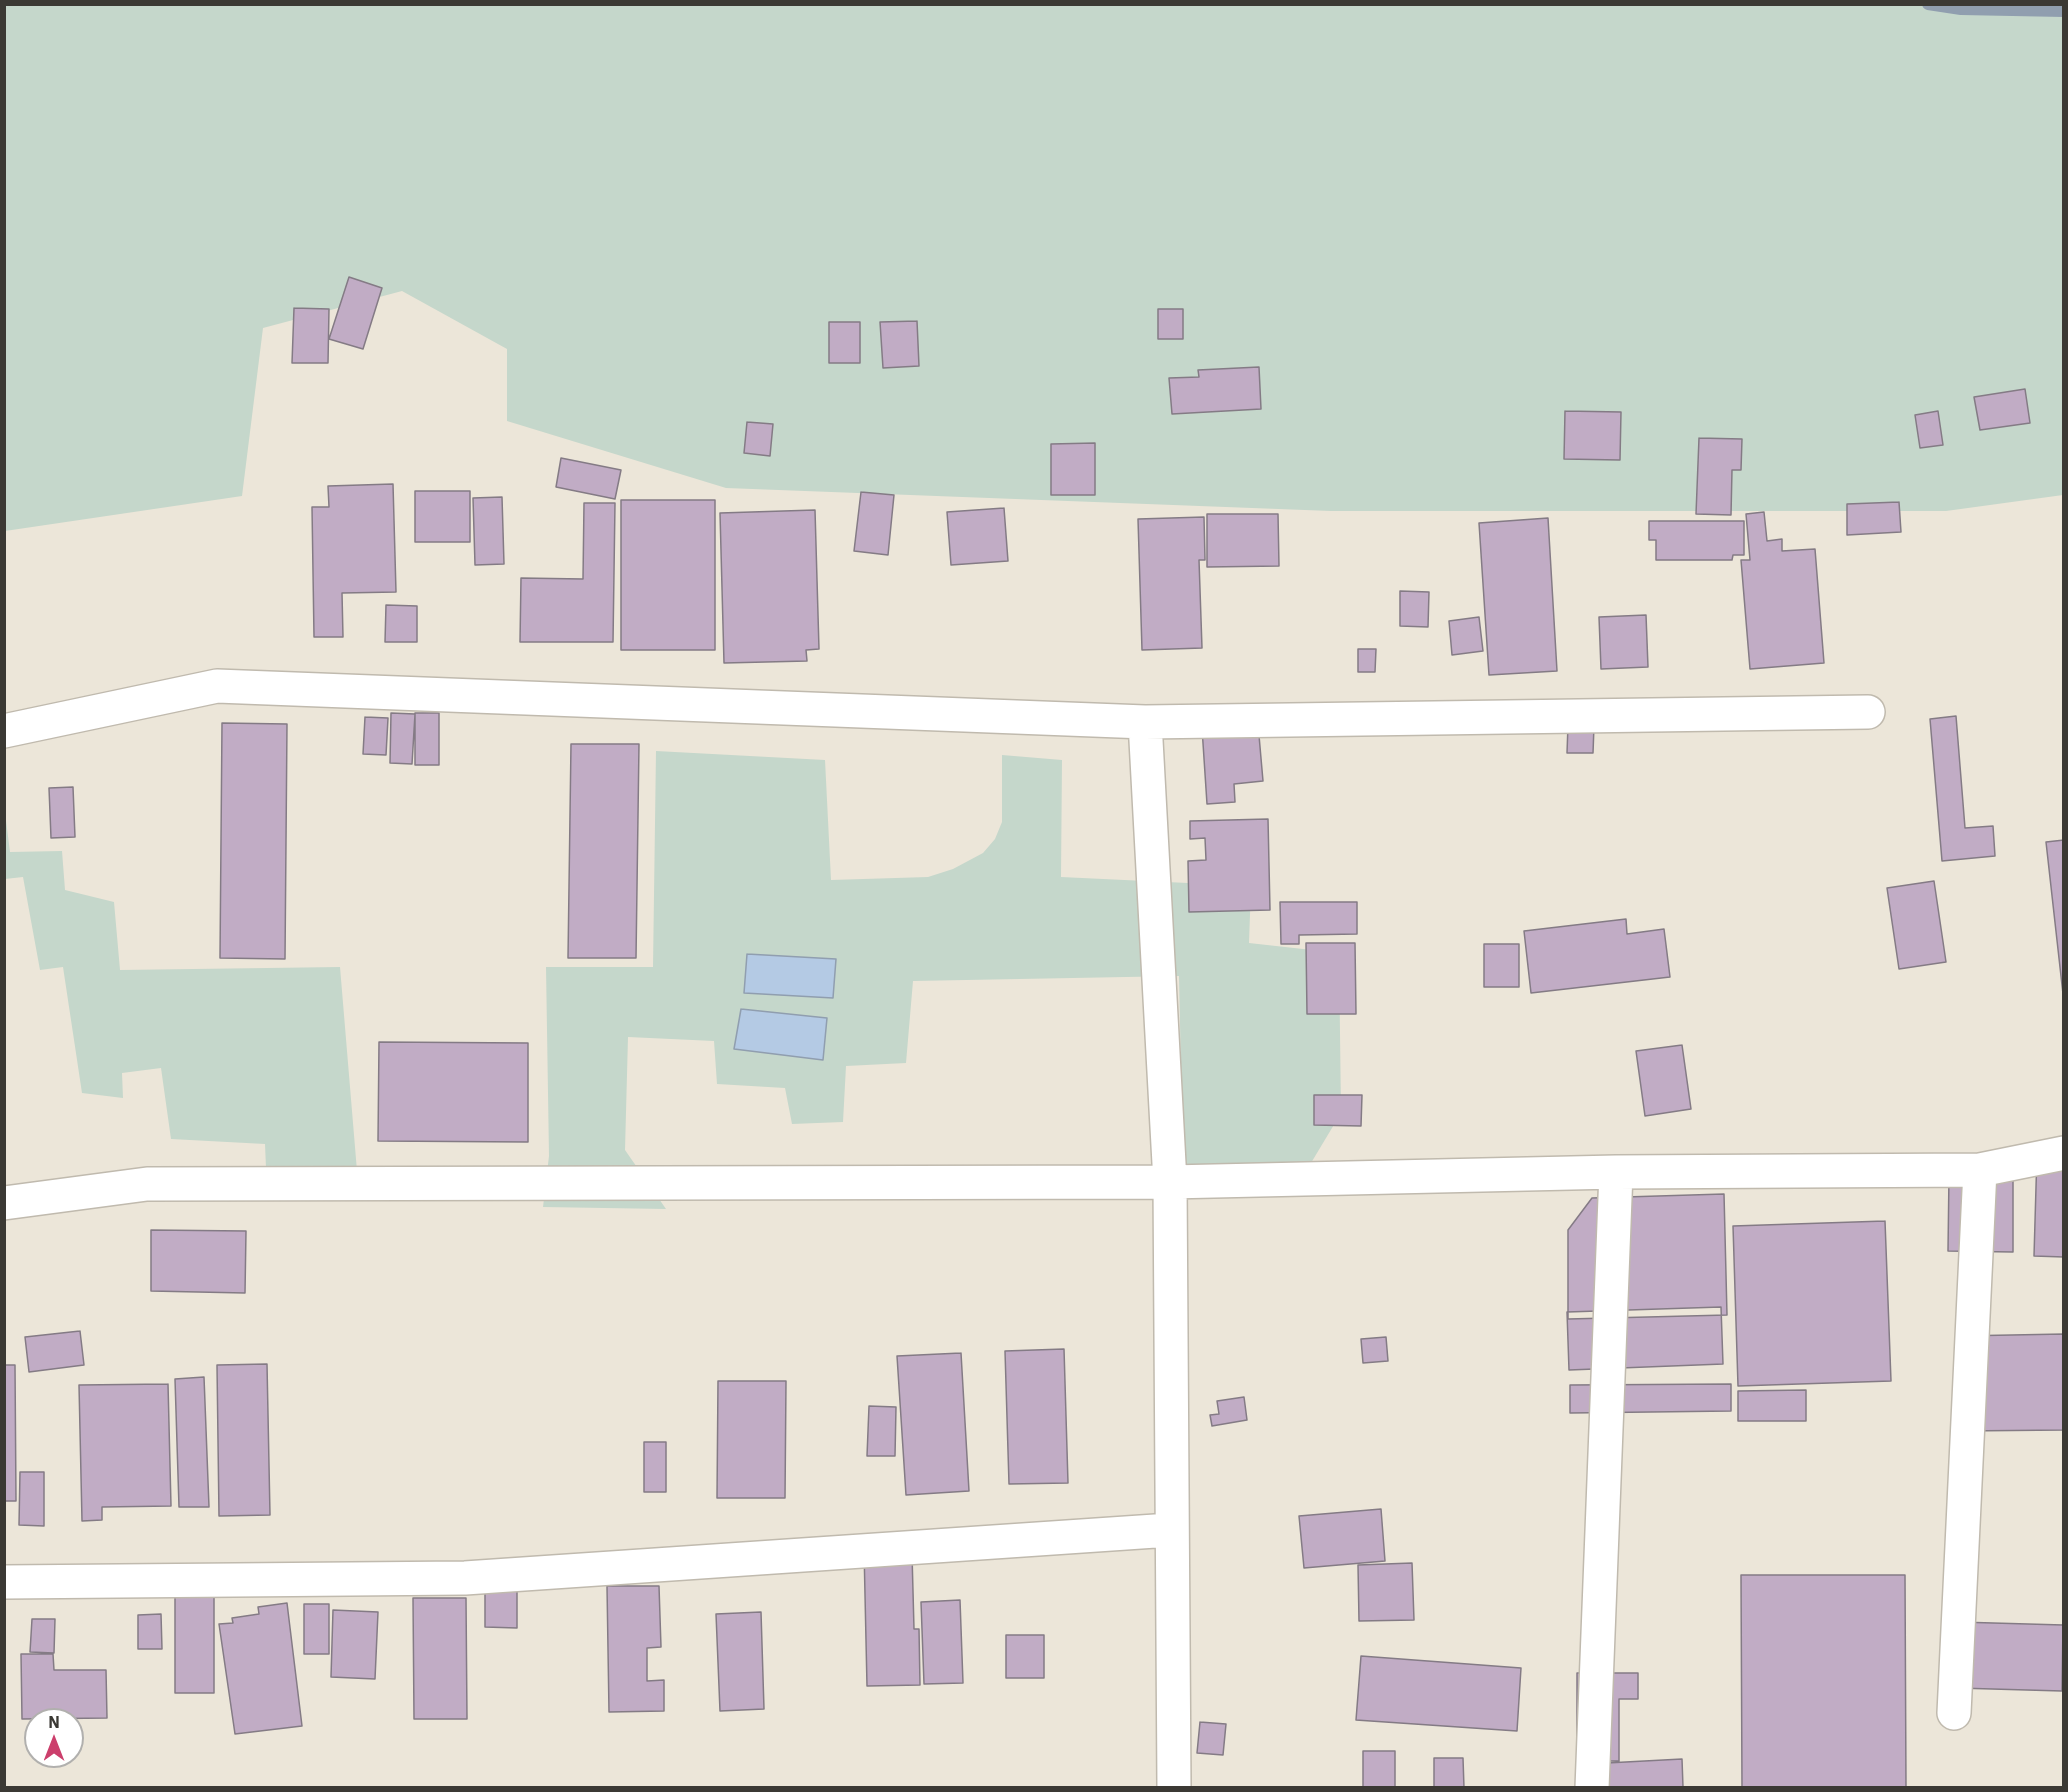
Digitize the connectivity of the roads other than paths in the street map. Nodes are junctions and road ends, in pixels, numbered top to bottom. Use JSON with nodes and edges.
{"nodes":[{"id":1,"x":1868,"y":711,"type":"dead end"},
{"id":2,"x":1145,"y":722,"type":"junction"},
{"id":3,"x":4,"y":731,"type":"edge"},
{"id":4,"x":2064,"y":1153,"type":"edge"},
{"id":5,"x":1980,"y":1170,"type":"junction"},
{"id":6,"x":1616,"y":1172,"type":"junction"},
{"id":7,"x":1170,"y":1182,"type":"junction"},
{"id":8,"x":4,"y":1203,"type":"edge"},
{"id":9,"x":1170,"y":1530,"type":"junction"},
{"id":10,"x":4,"y":1582,"type":"edge"},
{"id":11,"x":1954,"y":1713,"type":"dead end"},
{"id":12,"x":1174,"y":1788,"type":"edge"},
{"id":13,"x":1592,"y":1788,"type":"edge"}],
"edges":[{"from":1,"to":2,"type":"street"},
{"from":2,"to":3,"type":"street"},
{"from":2,"to":7,"type":"street"},
{"from":4,"to":5,"type":"street"},
{"from":5,"to":6,"type":"street"},
{"from":5,"to":11,"type":"street"},
{"from":6,"to":7,"type":"street"},
{"from":6,"to":13,"type":"street"},
{"from":7,"to":8,"type":"street"},
{"from":7,"to":9,"type":"street"},
{"from":9,"to":10,"type":"street"},
{"from":9,"to":12,"type":"street"}]}
